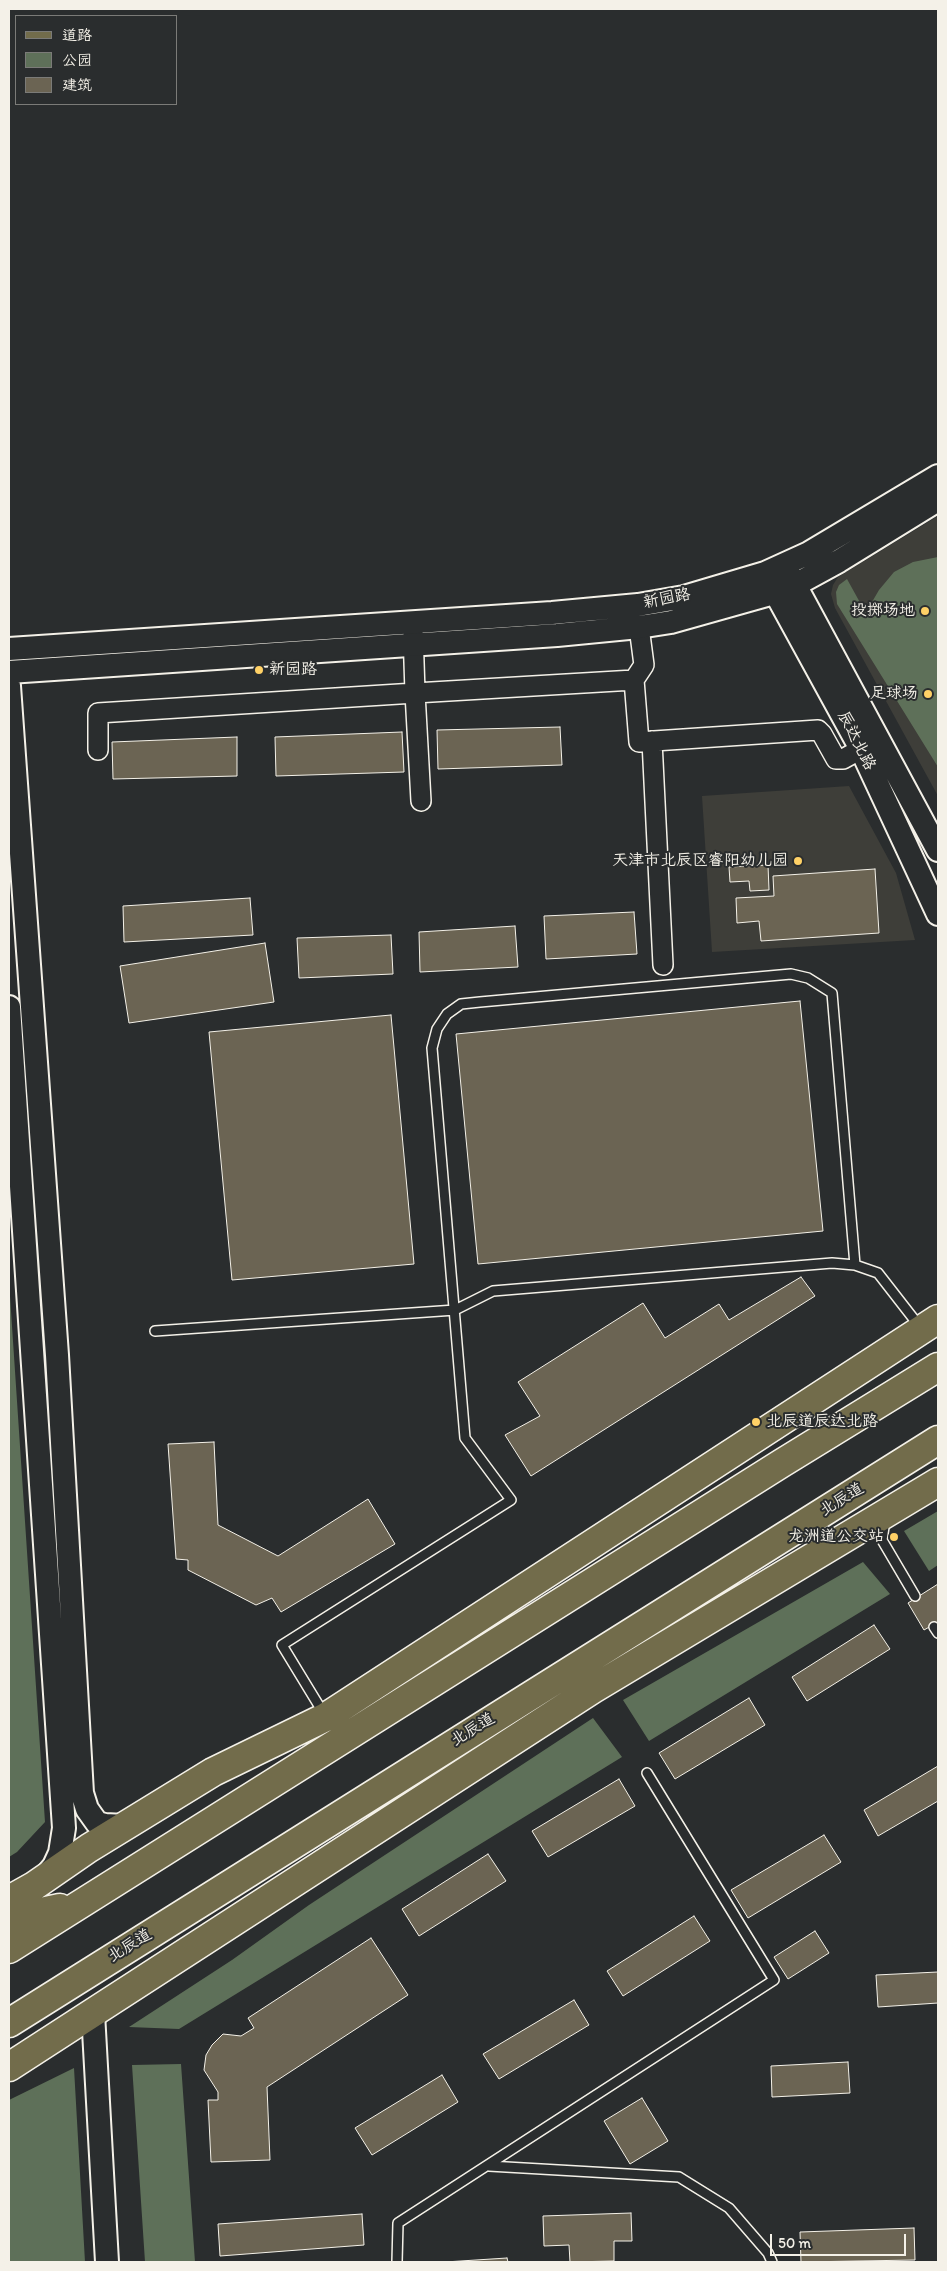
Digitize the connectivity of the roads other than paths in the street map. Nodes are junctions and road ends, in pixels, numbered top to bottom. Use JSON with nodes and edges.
{"nodes":[{"id":1,"x":938,"y":476,"type":"edge"},
{"id":2,"x":938,"y":500,"type":"edge"},
{"id":3,"x":780,"y":579,"type":"junction"},
{"id":4,"x":639,"y":627,"type":"junction"},
{"id":5,"x":413,"y":633,"type":"junction"},
{"id":6,"x":9,"y":649,"type":"edge"},
{"id":7,"x":9,"y":672,"type":"edge"},
{"id":8,"x":634,"y":680,"type":"junction"},
{"id":9,"x":9,"y":686,"type":"edge"},
{"id":10,"x":415,"y":693,"type":"junction"},
{"id":11,"x":652,"y":741,"type":"junction"},
{"id":12,"x":870,"y":744,"type":"junction"},
{"id":13,"x":98,"y":750,"type":"dead end"},
{"id":14,"x":421,"y":801,"type":"dead end"},
{"id":15,"x":938,"y":850,"type":"edge"},
{"id":16,"x":938,"y":914,"type":"edge"},
{"id":17,"x":662,"y":965,"type":"dead end"},
{"id":18,"x":9,"y":1007,"type":"edge"},
{"id":19,"x":855,"y":1265,"type":"junction"},
{"id":20,"x":455,"y":1310,"type":"junction"},
{"id":21,"x":930,"y":1324,"type":"edge"},
{"id":22,"x":155,"y":1331,"type":"dead end"},
{"id":23,"x":938,"y":1367,"type":"edge"},
{"id":24,"x":938,"y":1440,"type":"edge"},
{"id":25,"x":938,"y":1482,"type":"edge"},
{"id":26,"x":889,"y":1513,"type":"junction"},
{"id":27,"x":915,"y":1596,"type":"dead end"},
{"id":28,"x":334,"y":1728,"type":"junction"},
{"id":29,"x":647,"y":1773,"type":"dead end"},
{"id":30,"x":125,"y":1826,"type":"junction"},
{"id":31,"x":43,"y":1880,"type":"junction"},
{"id":32,"x":92,"y":1898,"type":"junction"},
{"id":33,"x":9,"y":1900,"type":"edge"},
{"id":34,"x":9,"y":1919,"type":"edge"},
{"id":35,"x":9,"y":1949,"type":"edge"},
{"id":36,"x":94,"y":2013,"type":"junction"},
{"id":37,"x":9,"y":2023,"type":"edge"},
{"id":38,"x":9,"y":2068,"type":"edge"},
{"id":39,"x":489,"y":2166,"type":"junction"},
{"id":40,"x":107,"y":2262,"type":"edge"},
{"id":41,"x":397,"y":2262,"type":"edge"},
{"id":42,"x":772,"y":2262,"type":"edge"}],
"edges":[{"from":1,"to":3,"type":"street","name":"新园路"},
{"from":2,"to":3,"type":"street","name":"新园路"},
{"from":3,"to":4,"type":"street","name":"新园路"},
{"from":3,"to":5,"type":"street","name":"新园路"},
{"from":3,"to":12,"type":"street","name":"辰达北路"},
{"from":4,"to":5,"type":"street","name":"新园路"},
{"from":4,"to":8,"type":"street"},
{"from":5,"to":6,"type":"street","name":"新园路"},
{"from":5,"to":7,"type":"street","name":"新园路"},
{"from":5,"to":10,"type":"street"},
{"from":8,"to":10,"type":"street"},
{"from":8,"to":11,"type":"street"},
{"from":9,"to":30,"type":"street"},
{"from":10,"to":13,"type":"street"},
{"from":10,"to":14,"type":"street"},
{"from":11,"to":12,"type":"street"},
{"from":11,"to":17,"type":"street"},
{"from":12,"to":15,"type":"street","name":"辰达北路"},
{"from":12,"to":16,"type":"street","name":"辰达北路"},
{"from":18,"to":31,"type":"street"},
{"from":19,"to":20,"type":"lane"},
{"from":19,"to":20,"type":"lane"},
{"from":19,"to":21,"type":"lane"},
{"from":20,"to":22,"type":"lane"},
{"from":20,"to":28,"type":"lane"},
{"from":21,"to":28,"type":"main road"},
{"from":23,"to":28,"type":"main road"},
{"from":24,"to":37,"type":"main road","name":"北辰道"},
{"from":25,"to":26,"type":"main road"},
{"from":26,"to":27,"type":"lane"},
{"from":26,"to":36,"type":"main road"},
{"from":28,"to":30,"type":"main road"},
{"from":28,"to":32,"type":"main road"},
{"from":29,"to":39,"type":"lane"},
{"from":30,"to":31,"type":"main road"},
{"from":31,"to":33,"type":"main road"},
{"from":32,"to":34,"type":"main road"},
{"from":32,"to":35,"type":"main road"},
{"from":36,"to":38,"type":"main road"},
{"from":36,"to":40,"type":"street"},
{"from":39,"to":41,"type":"lane"},
{"from":39,"to":42,"type":"lane"}]}
